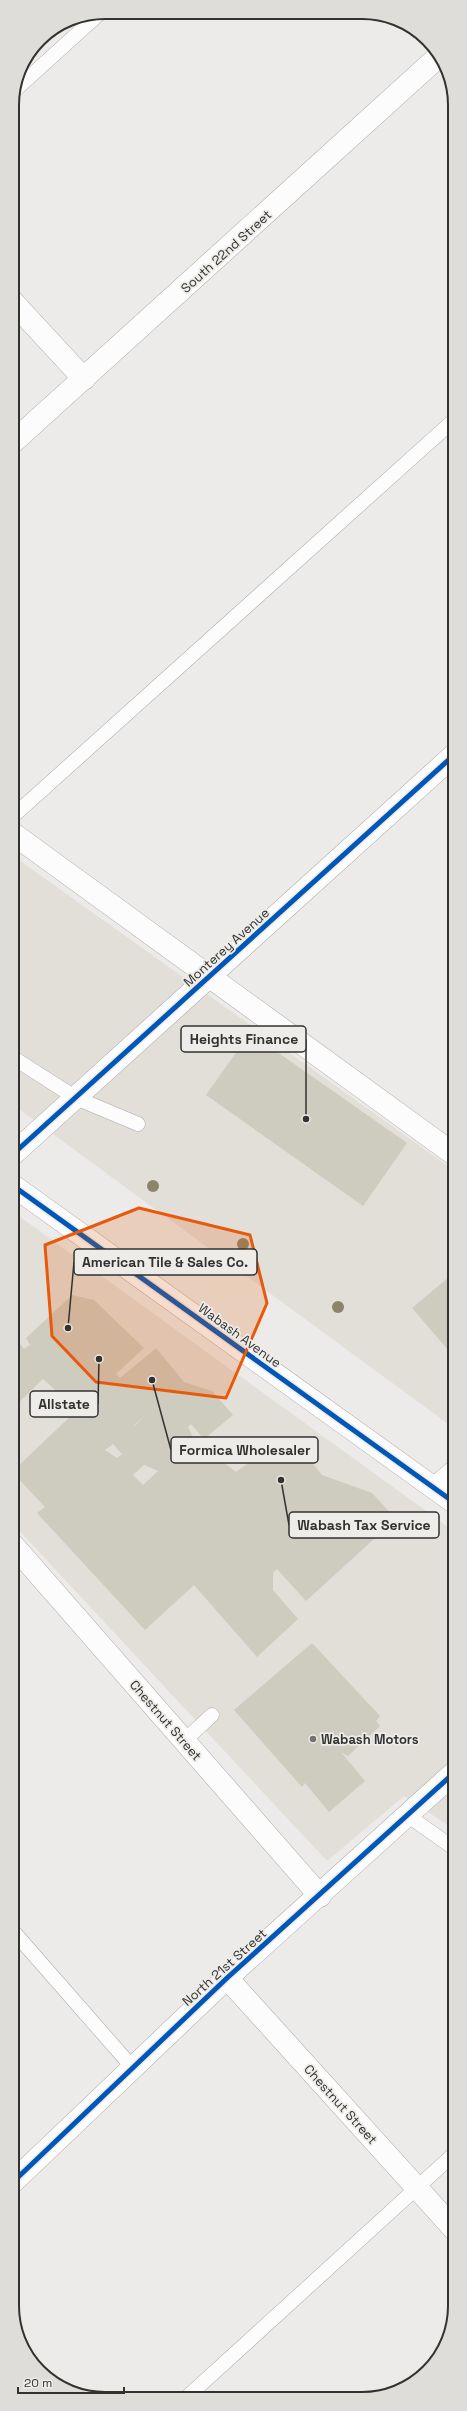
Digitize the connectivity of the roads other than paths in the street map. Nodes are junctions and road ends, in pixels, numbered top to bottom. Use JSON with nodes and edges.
{"nodes":[{"id":1,"x":92,"y":20,"type":"edge"},
{"id":2,"x":435,"y":60,"type":"edge"},
{"id":3,"x":22,"y":85,"type":"edge"},
{"id":4,"x":19,"y":309,"type":"edge"},
{"id":5,"x":84,"y":379,"type":"junction"},
{"id":6,"x":448,"y":425,"type":"edge"},
{"id":7,"x":19,"y":437,"type":"edge"},
{"id":8,"x":448,"y":760,"type":"edge"},
{"id":9,"x":19,"y":811,"type":"edge"},
{"id":10,"x":19,"y":838,"type":"edge"},
{"id":11,"x":210,"y":976,"type":"junction"},
{"id":12,"x":19,"y":1061,"type":"edge"},
{"id":13,"x":76,"y":1098,"type":"junction"},
{"id":14,"x":138,"y":1124,"type":"dead end"},
{"id":15,"x":448,"y":1147,"type":"edge"},
{"id":16,"x":19,"y":1149,"type":"edge"},
{"id":17,"x":19,"y":1190,"type":"edge"},
{"id":18,"x":448,"y":1477,"type":"edge"},
{"id":19,"x":435,"y":1488,"type":"junction"},
{"id":20,"x":448,"y":1498,"type":"edge"},
{"id":21,"x":19,"y":1552,"type":"edge"},
{"id":22,"x":212,"y":1715,"type":"dead end"},
{"id":23,"x":184,"y":1740,"type":"junction"},
{"id":24,"x":448,"y":1778,"type":"edge"},
{"id":25,"x":407,"y":1815,"type":"junction"},
{"id":26,"x":448,"y":1844,"type":"edge"},
{"id":27,"x":320,"y":1896,"type":"junction"},
{"id":28,"x":19,"y":1938,"type":"edge"},
{"id":29,"x":227,"y":1978,"type":"junction"},
{"id":30,"x":133,"y":2068,"type":"junction"},
{"id":31,"x":448,"y":2159,"type":"edge"},
{"id":32,"x":19,"y":2176,"type":"edge"},
{"id":33,"x":416,"y":2188,"type":"junction"},
{"id":34,"x":448,"y":2222,"type":"edge"},
{"id":35,"x":193,"y":2392,"type":"edge"}],
"edges":[{"from":1,"to":3,"type":"lane"},
{"from":2,"to":5,"type":"street","name":"South 22nd Street"},
{"from":4,"to":5,"type":"street"},
{"from":5,"to":7,"type":"street","name":"South 22nd Street"},
{"from":6,"to":9,"type":"lane"},
{"from":8,"to":11,"type":"street","name":"Monterey Avenue"},
{"from":10,"to":11,"type":"street"},
{"from":11,"to":13,"type":"street","name":"Monterey Avenue"},
{"from":11,"to":15,"type":"street"},
{"from":12,"to":13,"type":"lane"},
{"from":13,"to":14,"type":"lane"},
{"from":13,"to":16,"type":"street","name":"Monterey Avenue"},
{"from":17,"to":19,"type":"street","name":"Wabash Avenue"},
{"from":18,"to":19,"type":"street"},
{"from":19,"to":20,"type":"street","name":"Wabash Avenue"},
{"from":21,"to":23,"type":"street","name":"Chestnut Street"},
{"from":22,"to":23,"type":"lane"},
{"from":23,"to":27,"type":"street","name":"Chestnut Street"},
{"from":24,"to":25,"type":"street","name":"North 21st Street"},
{"from":25,"to":26,"type":"lane"},
{"from":25,"to":27,"type":"street","name":"North 21st Street"},
{"from":27,"to":29,"type":"street","name":"North 21st Street"},
{"from":28,"to":30,"type":"lane"},
{"from":29,"to":30,"type":"street","name":"North 21st Street"},
{"from":29,"to":33,"type":"street","name":"Chestnut Street"},
{"from":30,"to":32,"type":"street","name":"North 21st Street"},
{"from":31,"to":33,"type":"lane"},
{"from":33,"to":34,"type":"street","name":"Chestnut Street"},
{"from":33,"to":35,"type":"lane"}]}
